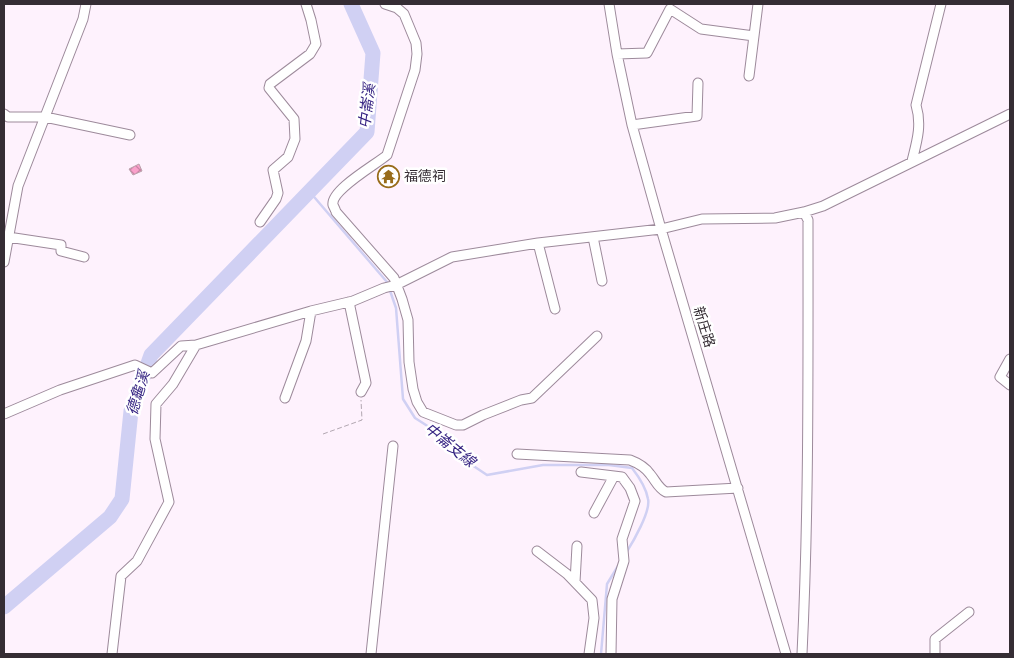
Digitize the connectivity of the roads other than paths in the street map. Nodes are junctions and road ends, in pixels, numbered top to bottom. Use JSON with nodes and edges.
{"nodes":[{"id":1,"x":86,"y":4,"type":"edge"},
{"id":2,"x":306,"y":4,"type":"edge"},
{"id":3,"x":385,"y":4,"type":"edge"},
{"id":4,"x":609,"y":4,"type":"edge"},
{"id":5,"x":758,"y":4,"type":"edge"},
{"id":6,"x":941,"y":4,"type":"edge"},
{"id":7,"x":671,"y":6,"type":"edge"},
{"id":8,"x":754,"y":36,"type":"junction"},
{"id":9,"x":618,"y":54,"type":"junction"},
{"id":10,"x":749,"y":76,"type":"dead end"},
{"id":11,"x":698,"y":83,"type":"dead end"},
{"id":12,"x":4,"y":114,"type":"edge"},
{"id":13,"x":1010,"y":114,"type":"edge"},
{"id":14,"x":45,"y":117,"type":"junction"},
{"id":15,"x":632,"y":125,"type":"junction"},
{"id":16,"x":130,"y":134,"type":"dead end"},
{"id":17,"x":912,"y":161,"type":"junction"},
{"id":18,"x":804,"y":212,"type":"junction"},
{"id":19,"x":260,"y":222,"type":"dead end"},
{"id":20,"x":661,"y":229,"type":"junction"},
{"id":21,"x":8,"y":237,"type":"junction"},
{"id":22,"x":593,"y":237,"type":"junction"},
{"id":23,"x":538,"y":243,"type":"junction"},
{"id":24,"x":84,"y":258,"type":"dead end"},
{"id":25,"x":4,"y":262,"type":"edge"},
{"id":26,"x":602,"y":282,"type":"dead end"},
{"id":27,"x":396,"y":285,"type":"junction"},
{"id":28,"x":349,"y":302,"type":"junction"},
{"id":29,"x":555,"y":309,"type":"dead end"},
{"id":30,"x":311,"y":311,"type":"junction"},
{"id":31,"x":597,"y":336,"type":"dead end"},
{"id":32,"x":196,"y":345,"type":"junction"},
{"id":33,"x":1010,"y":359,"type":"edge"},
{"id":34,"x":1010,"y":385,"type":"edge"},
{"id":35,"x":361,"y":392,"type":"road end"},
{"id":36,"x":286,"y":398,"type":"dead end"},
{"id":37,"x":4,"y":414,"type":"edge"},
{"id":38,"x":393,"y":446,"type":"dead end"},
{"id":39,"x":517,"y":454,"type":"dead end"},
{"id":40,"x":581,"y":472,"type":"dead end"},
{"id":41,"x":614,"y":476,"type":"junction"},
{"id":42,"x":738,"y":488,"type":"junction"},
{"id":43,"x":594,"y":513,"type":"dead end"},
{"id":44,"x":577,"y":546,"type":"dead end"},
{"id":45,"x":537,"y":551,"type":"dead end"},
{"id":46,"x":575,"y":582,"type":"junction"},
{"id":47,"x":970,"y":612,"type":"dead end"},
{"id":48,"x":112,"y":654,"type":"edge"},
{"id":49,"x":371,"y":654,"type":"edge"},
{"id":50,"x":589,"y":654,"type":"edge"},
{"id":51,"x":611,"y":654,"type":"edge"},
{"id":52,"x":786,"y":654,"type":"edge"},
{"id":53,"x":802,"y":654,"type":"edge"},
{"id":54,"x":934,"y":654,"type":"edge"}],
"edges":[{"from":1,"to":14,"type":"street"},
{"from":2,"to":19,"type":"street"},
{"from":3,"to":27,"type":"street"},
{"from":4,"to":9,"type":"street","name":"新庄路"},
{"from":5,"to":8,"type":"street"},
{"from":6,"to":17,"type":"street"},
{"from":7,"to":8,"type":"street"},
{"from":7,"to":9,"type":"street"},
{"from":8,"to":10,"type":"street"},
{"from":9,"to":15,"type":"street","name":"新庄路"},
{"from":11,"to":15,"type":"street"},
{"from":12,"to":14,"type":"street"},
{"from":13,"to":17,"type":"street"},
{"from":14,"to":16,"type":"street"},
{"from":14,"to":21,"type":"street"},
{"from":15,"to":20,"type":"street","name":"新庄路"},
{"from":17,"to":18,"type":"street"},
{"from":18,"to":20,"type":"street"},
{"from":18,"to":53,"type":"street"},
{"from":20,"to":22,"type":"street"},
{"from":20,"to":42,"type":"street","name":"新庄路"},
{"from":21,"to":24,"type":"street"},
{"from":21,"to":25,"type":"street"},
{"from":22,"to":23,"type":"street"},
{"from":22,"to":26,"type":"street"},
{"from":23,"to":27,"type":"street"},
{"from":23,"to":29,"type":"street"},
{"from":27,"to":28,"type":"street"},
{"from":27,"to":31,"type":"street"},
{"from":28,"to":30,"type":"street"},
{"from":28,"to":35,"type":"street"},
{"from":30,"to":32,"type":"street"},
{"from":30,"to":36,"type":"street"},
{"from":32,"to":37,"type":"street"},
{"from":32,"to":48,"type":"street"},
{"from":33,"to":34,"type":"street"},
{"from":38,"to":49,"type":"street"},
{"from":39,"to":42,"type":"street"},
{"from":40,"to":41,"type":"street"},
{"from":41,"to":43,"type":"street"},
{"from":41,"to":51,"type":"street"},
{"from":42,"to":52,"type":"street","name":"新庄路"},
{"from":44,"to":46,"type":"street"},
{"from":45,"to":46,"type":"street"},
{"from":46,"to":50,"type":"street"},
{"from":47,"to":54,"type":"street"}]}
